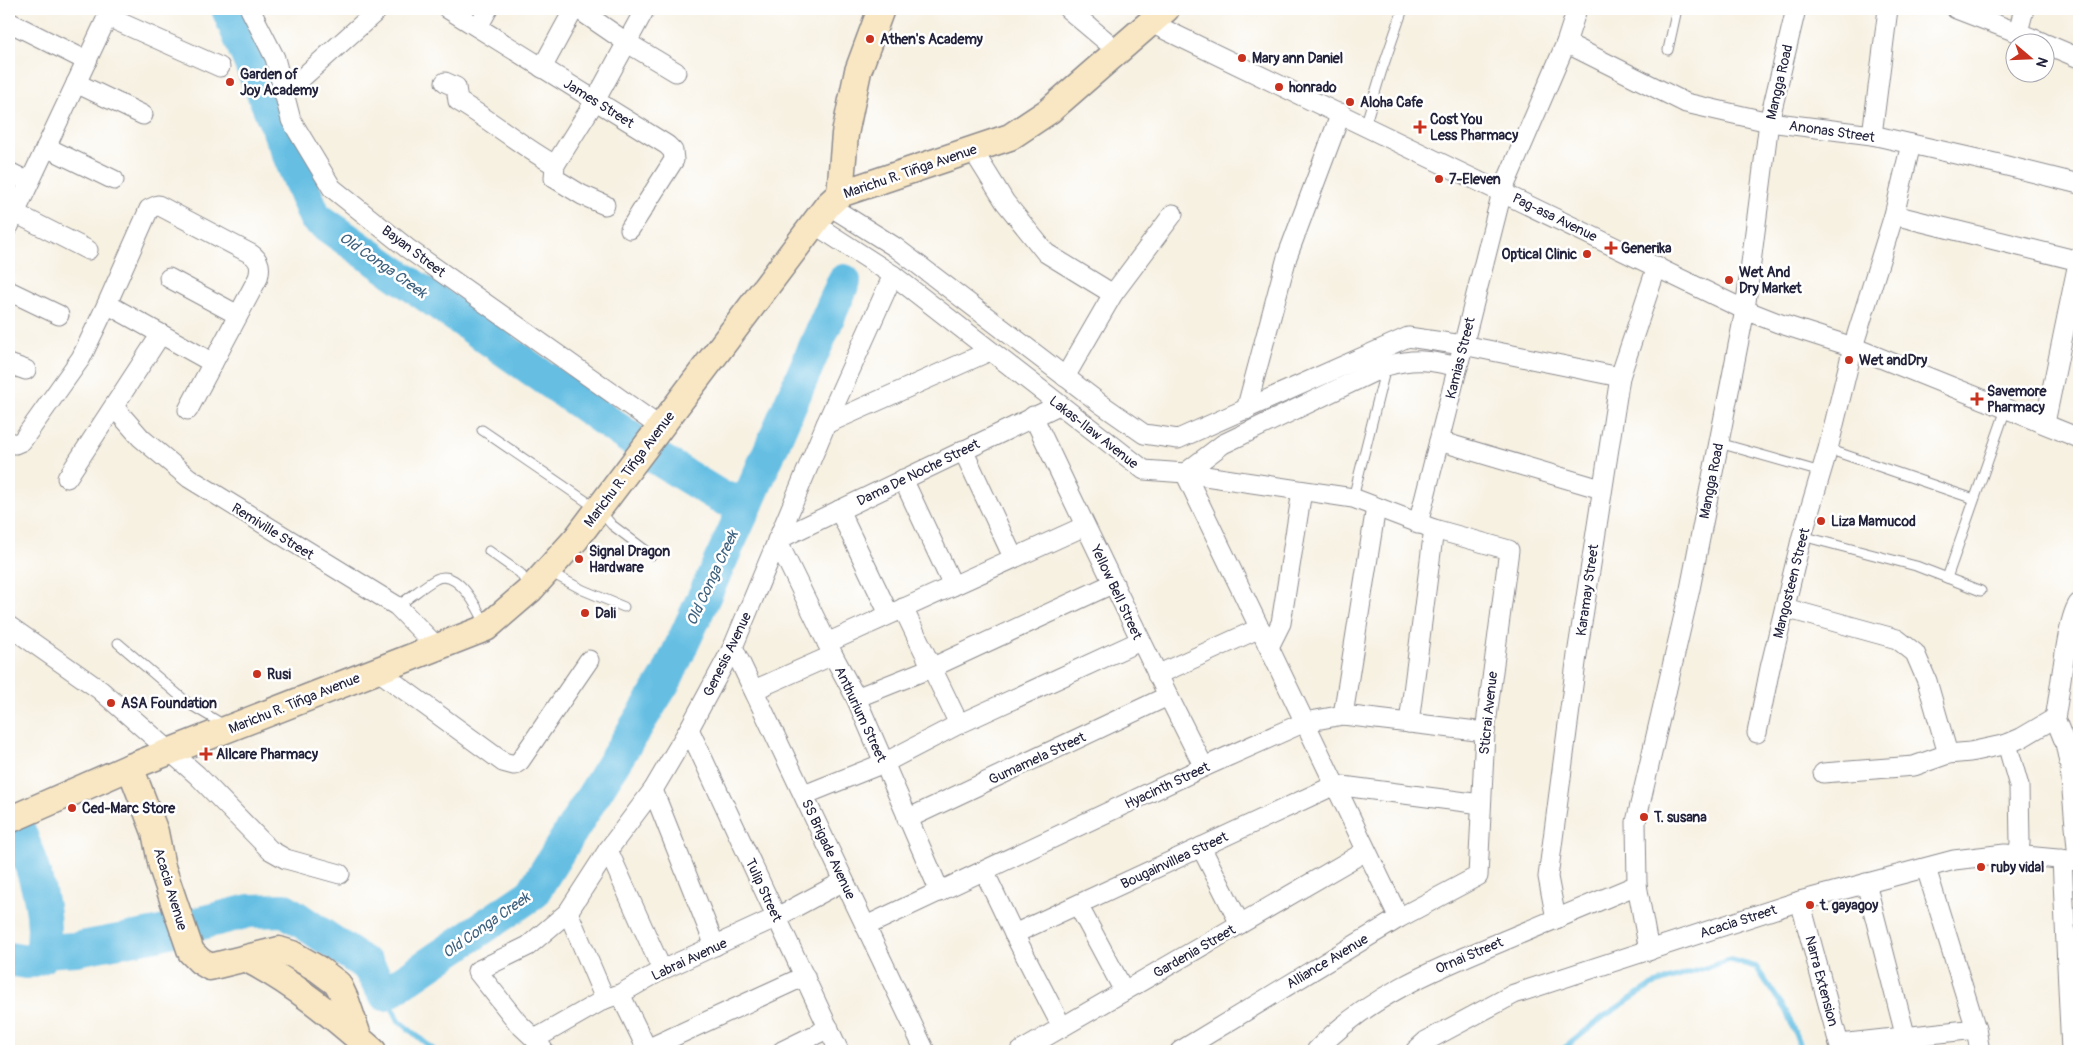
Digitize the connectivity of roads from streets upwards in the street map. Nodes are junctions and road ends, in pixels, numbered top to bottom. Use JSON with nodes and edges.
{"nodes":[{"id":1,"x":250,"y":9,"type":"edge"},
{"id":2,"x":379,"y":9,"type":"edge"},
{"id":3,"x":448,"y":9,"type":"edge"},
{"id":4,"x":488,"y":9,"type":"edge"},
{"id":5,"x":574,"y":9,"type":"edge"},
{"id":6,"x":578,"y":9,"type":"edge"},
{"id":7,"x":645,"y":9,"type":"edge"},
{"id":8,"x":881,"y":9,"type":"edge"},
{"id":9,"x":1068,"y":9,"type":"edge"},
{"id":10,"x":1577,"y":9,"type":"edge"},
{"id":11,"x":1796,"y":9,"type":"edge"},
{"id":12,"x":1888,"y":9,"type":"edge"},
{"id":13,"x":1956,"y":9,"type":"edge"},
{"id":14,"x":2024,"y":9,"type":"edge"},
{"id":15,"x":110,"y":13,"type":"edge"},
{"id":16,"x":1159,"y":16,"type":"edge"},
{"id":17,"x":9,"y":22,"type":"edge"},
{"id":18,"x":478,"y":27,"type":"junction"},
{"id":19,"x":2018,"y":32,"type":"joint"},
{"id":20,"x":626,"y":42,"type":"junction"},
{"id":21,"x":1566,"y":44,"type":"junction"},
{"id":22,"x":2056,"y":48,"type":"edge"},
{"id":23,"x":1119,"y":52,"type":"junction"},
{"id":24,"x":2079,"y":58,"type":"edge"},
{"id":25,"x":86,"y":61,"type":"junction"},
{"id":26,"x":220,"y":67,"type":"dead end"},
{"id":27,"x":542,"y":68,"type":"junction"},
{"id":28,"x":676,"y":72,"type":"dead end"},
{"id":29,"x":445,"y":82,"type":"dead end"},
{"id":30,"x":76,"y":83,"type":"junction"},
{"id":31,"x":284,"y":94,"type":"junction"},
{"id":32,"x":595,"y":101,"type":"junction"},
{"id":33,"x":1341,"y":113,"type":"junction"},
{"id":34,"x":143,"y":115,"type":"dead end"},
{"id":35,"x":1769,"y":122,"type":"junction"},
{"id":36,"x":1872,"y":135,"type":"junction"},
{"id":37,"x":1911,"y":144,"type":"junction"},
{"id":38,"x":46,"y":147,"type":"junction"},
{"id":39,"x":972,"y":149,"type":"junction"},
{"id":40,"x":555,"y":165,"type":"junction"},
{"id":41,"x":9,"y":172,"type":"edge"},
{"id":42,"x":114,"y":180,"type":"dead end"},
{"id":43,"x":29,"y":182,"type":"junction"},
{"id":44,"x":2079,"y":184,"type":"edge"},
{"id":45,"x":1502,"y":192,"type":"junction"},
{"id":46,"x":604,"y":205,"type":"dead end"},
{"id":47,"x":827,"y":208,"type":"junction"},
{"id":48,"x":1173,"y":214,"type":"dead end"},
{"id":49,"x":1894,"y":215,"type":"junction"},
{"id":50,"x":12,"y":219,"type":"edge"},
{"id":51,"x":630,"y":229,"type":"dead end"},
{"id":52,"x":88,"y":250,"type":"dead end"},
{"id":53,"x":2079,"y":259,"type":"edge"},
{"id":54,"x":1657,"y":266,"type":"junction"},
{"id":55,"x":893,"y":275,"type":"junction"},
{"id":56,"x":169,"y":278,"type":"dead end"},
{"id":57,"x":9,"y":291,"type":"edge"},
{"id":58,"x":1113,"y":294,"type":"junction"},
{"id":59,"x":107,"y":304,"type":"junction"},
{"id":60,"x":1745,"y":310,"type":"junction"},
{"id":61,"x":59,"y":315,"type":"dead end"},
{"id":62,"x":238,"y":315,"type":"junction"},
{"id":63,"x":162,"y":334,"type":"junction"},
{"id":64,"x":1463,"y":345,"type":"junction"},
{"id":65,"x":1853,"y":347,"type":"junction"},
{"id":66,"x":990,"y":351,"type":"junction"},
{"id":67,"x":212,"y":363,"type":"junction"},
{"id":68,"x":1458,"y":367,"type":"junction"},
{"id":69,"x":1065,"y":377,"type":"junction"},
{"id":70,"x":1620,"y":378,"type":"junction"},
{"id":71,"x":1059,"y":405,"type":"junction"},
{"id":72,"x":114,"y":408,"type":"junction"},
{"id":73,"x":188,"y":410,"type":"dead end"},
{"id":74,"x":1246,"y":410,"type":"junction"},
{"id":75,"x":1033,"y":416,"type":"junction"},
{"id":76,"x":2044,"y":423,"type":"junction"},
{"id":77,"x":826,"y":424,"type":"junction"},
{"id":78,"x":660,"y":427,"type":"junction"},
{"id":79,"x":2079,"y":438,"type":"edge"},
{"id":80,"x":1439,"y":441,"type":"junction"},
{"id":81,"x":9,"y":442,"type":"edge"},
{"id":82,"x":963,"y":450,"type":"junction"},
{"id":83,"x":1185,"y":473,"type":"junction"},
{"id":84,"x":68,"y":478,"type":"dead end"},
{"id":85,"x":903,"y":479,"type":"junction"},
{"id":86,"x":1601,"y":489,"type":"junction"},
{"id":87,"x":1302,"y":491,"type":"junction"},
{"id":88,"x":1376,"y":507,"type":"junction"},
{"id":89,"x":839,"y":510,"type":"junction"},
{"id":90,"x":1085,"y":526,"type":"junction"},
{"id":91,"x":1426,"y":526,"type":"junction"},
{"id":92,"x":777,"y":540,"type":"junction"},
{"id":93,"x":1508,"y":550,"type":"joint"},
{"id":94,"x":1013,"y":558,"type":"junction"},
{"id":95,"x":1114,"y":583,"type":"junction"},
{"id":96,"x":953,"y":586,"type":"junction"},
{"id":97,"x":2079,"y":603,"type":"edge"},
{"id":98,"x":1785,"y":608,"type":"junction"},
{"id":99,"x":896,"y":611,"type":"junction"},
{"id":100,"x":9,"y":626,"type":"edge"},
{"id":101,"x":1260,"y":628,"type":"junction"},
{"id":102,"x":1140,"y":641,"type":"junction"},
{"id":103,"x":733,"y":647,"type":"junction"},
{"id":104,"x":1269,"y":647,"type":"junction"},
{"id":105,"x":438,"y":648,"type":"junction"},
{"id":106,"x":830,"y":649,"type":"junction"},
{"id":107,"x":589,"y":660,"type":"dead end"},
{"id":108,"x":931,"y":668,"type":"junction"},
{"id":109,"x":377,"y":670,"type":"junction"},
{"id":110,"x":1157,"y":676,"type":"junction"},
{"id":111,"x":754,"y":690,"type":"junction"},
{"id":112,"x":1168,"y":696,"type":"junction"},
{"id":113,"x":856,"y":698,"type":"junction"},
{"id":114,"x":1343,"y":715,"type":"junction"},
{"id":115,"x":2055,"y":718,"type":"junction"},
{"id":116,"x":1305,"y":722,"type":"junction"},
{"id":117,"x":1410,"y":723,"type":"junction"},
{"id":118,"x":959,"y":724,"type":"junction"},
{"id":119,"x":689,"y":729,"type":"junction"},
{"id":120,"x":1485,"y":732,"type":"junction"},
{"id":121,"x":1757,"y":733,"type":"dead end"},
{"id":122,"x":2007,"y":744,"type":"junction"},
{"id":123,"x":170,"y":752,"type":"junction"},
{"id":124,"x":1948,"y":754,"type":"junction"},
{"id":125,"x":884,"y":763,"type":"junction"},
{"id":126,"x":130,"y":767,"type":"junction"},
{"id":127,"x":1204,"y":767,"type":"junction"},
{"id":128,"x":1823,"y":773,"type":"dead end"},
{"id":129,"x":1335,"y":785,"type":"junction"},
{"id":130,"x":653,"y":790,"type":"junction"},
{"id":131,"x":804,"y":795,"type":"junction"},
{"id":132,"x":1481,"y":804,"type":"junction"},
{"id":133,"x":9,"y":820,"type":"edge"},
{"id":134,"x":907,"y":820,"type":"junction"},
{"id":135,"x":1201,"y":847,"type":"junction"},
{"id":136,"x":608,"y":850,"type":"junction"},
{"id":137,"x":1366,"y":851,"type":"junction"},
{"id":138,"x":2018,"y":855,"type":"junction"},
{"id":139,"x":2073,"y":860,"type":"edge"},
{"id":140,"x":1926,"y":868,"type":"junction"},
{"id":141,"x":984,"y":871,"type":"junction"},
{"id":142,"x":340,"y":874,"type":"dead end"},
{"id":143,"x":1478,"y":876,"type":"joint"},
{"id":144,"x":844,"y":881,"type":"junction"},
{"id":145,"x":1866,"y":883,"type":"junction"},
{"id":146,"x":1637,"y":885,"type":"junction"},
{"id":147,"x":940,"y":892,"type":"junction"},
{"id":148,"x":1800,"y":901,"type":"junction"},
{"id":149,"x":1078,"y":905,"type":"junction"},
{"id":150,"x":568,"y":912,"type":"junction"},
{"id":151,"x":777,"y":917,"type":"junction"},
{"id":152,"x":1398,"y":918,"type":"junction"},
{"id":153,"x":1556,"y":919,"type":"junction"},
{"id":154,"x":1240,"y":924,"type":"junction"},
{"id":155,"x":866,"y":926,"type":"junction"},
{"id":156,"x":1014,"y":934,"type":"junction"},
{"id":157,"x":715,"y":946,"type":"junction"},
{"id":158,"x":1649,"y":951,"type":"junction"},
{"id":159,"x":662,"y":970,"type":"junction"},
{"id":160,"x":805,"y":976,"type":"junction"},
{"id":161,"x":1124,"y":991,"type":"junction"},
{"id":162,"x":613,"y":996,"type":"junction"},
{"id":163,"x":1062,"y":1027,"type":"junction"},
{"id":164,"x":829,"y":1028,"type":"junction"},
{"id":165,"x":1976,"y":1029,"type":"junction"},
{"id":166,"x":1916,"y":1042,"type":"edge"},
{"id":167,"x":366,"y":1045,"type":"edge"},
{"id":168,"x":540,"y":1045,"type":"edge"},
{"id":169,"x":648,"y":1050,"type":"edge"},
{"id":170,"x":782,"y":1051,"type":"edge"},
{"id":171,"x":839,"y":1051,"type":"edge"},
{"id":172,"x":925,"y":1051,"type":"edge"},
{"id":173,"x":1021,"y":1051,"type":"edge"},
{"id":174,"x":1180,"y":1051,"type":"edge"},
{"id":175,"x":1316,"y":1051,"type":"edge"},
{"id":176,"x":1415,"y":1051,"type":"edge"},
{"id":177,"x":1980,"y":1051,"type":"edge"},
{"id":178,"x":2070,"y":1051,"type":"edge"}],
"edges":[{"from":1,"to":31,"type":"street","name":"Bayan Street"},
{"from":2,"to":31,"type":"street"},
{"from":3,"to":18,"type":"street","name":"James Street"},
{"from":4,"to":18,"type":"street"},
{"from":5,"to":27,"type":"street"},
{"from":6,"to":20,"type":"street"},
{"from":7,"to":20,"type":"street"},
{"from":8,"to":47,"type":"main road"},
{"from":9,"to":23,"type":"street"},
{"from":10,"to":21,"type":"street","name":"Kamias Street"},
{"from":11,"to":35,"type":"street","name":"Mangga Road"},
{"from":12,"to":36,"type":"street"},
{"from":13,"to":19,"type":"street"},
{"from":14,"to":19,"type":"street"},
{"from":15,"to":25,"type":"street"},
{"from":15,"to":26,"type":"street"},
{"from":16,"to":23,"type":"main road","name":"Marichu R. Tiñga Avenue"},
{"from":16,"to":33,"type":"street","name":"Pag-asa Avenue"},
{"from":17,"to":25,"type":"street"},
{"from":18,"to":27,"type":"street","name":"James Street"},
{"from":20,"to":28,"type":"street"},
{"from":20,"to":32,"type":"street"},
{"from":21,"to":35,"type":"street","name":"Anonas Street"},
{"from":21,"to":45,"type":"street","name":"Kamias Street"},
{"from":22,"to":24,"type":"street"},
{"from":23,"to":39,"type":"main road","name":"Marichu R. Tiñga Avenue"},
{"from":25,"to":30,"type":"street"},
{"from":27,"to":32,"type":"street","name":"James Street"},
{"from":29,"to":40,"type":"street"},
{"from":30,"to":34,"type":"street"},
{"from":30,"to":38,"type":"street"},
{"from":31,"to":78,"type":"street","name":"Bayan Street"},
{"from":32,"to":40,"type":"street"},
{"from":32,"to":51,"type":"street","name":"James Street"},
{"from":33,"to":45,"type":"street","name":"Pag-asa Avenue"},
{"from":33,"to":74,"type":"street"},
{"from":35,"to":36,"type":"street","name":"Anonas Street"},
{"from":35,"to":60,"type":"street","name":"Mangga Road"},
{"from":36,"to":37,"type":"street","name":"Anonas Street"},
{"from":37,"to":44,"type":"street","name":"Anonas Street"},
{"from":37,"to":49,"type":"street","name":"Mangosteen Street"},
{"from":38,"to":42,"type":"street"},
{"from":38,"to":43,"type":"street"},
{"from":39,"to":47,"type":"main road","name":"Marichu R. Tiñga Avenue"},
{"from":39,"to":58,"type":"street"},
{"from":40,"to":46,"type":"street"},
{"from":41,"to":43,"type":"street"},
{"from":43,"to":50,"type":"street"},
{"from":45,"to":54,"type":"street","name":"Pag-asa Avenue"},
{"from":45,"to":64,"type":"street","name":"Kamias Street"},
{"from":47,"to":55,"type":"street","name":"Lakas-Ilaw Avenue"},
{"from":47,"to":69,"type":"street"},
{"from":47,"to":78,"type":"main road","name":"Marichu R. Tiñga Avenue"},
{"from":48,"to":58,"type":"street"},
{"from":49,"to":53,"type":"street"},
{"from":49,"to":65,"type":"street","name":"Mangosteen Street"},
{"from":50,"to":52,"type":"street"},
{"from":53,"to":76,"type":"street"},
{"from":54,"to":60,"type":"street","name":"Pag-asa Avenue"},
{"from":54,"to":70,"type":"street","name":"Karamay Street"},
{"from":55,"to":66,"type":"street","name":"Lakas-Ilaw Avenue"},
{"from":55,"to":77,"type":"street","name":"Genesis Avenue"},
{"from":56,"to":62,"type":"street"},
{"from":57,"to":61,"type":"street"},
{"from":58,"to":69,"type":"street"},
{"from":59,"to":62,"type":"street"},
{"from":59,"to":63,"type":"street"},
{"from":59,"to":81,"type":"street"},
{"from":60,"to":65,"type":"street","name":"Pag-asa Avenue"},
{"from":60,"to":146,"type":"street","name":"Mangga Road"},
{"from":62,"to":67,"type":"street"},
{"from":63,"to":67,"type":"street"},
{"from":63,"to":72,"type":"street"},
{"from":64,"to":68,"type":"street","name":"Kamias Street"},
{"from":64,"to":70,"type":"street"},
{"from":64,"to":74,"type":"street"},
{"from":65,"to":76,"type":"street","name":"Pag-asa Avenue"},
{"from":65,"to":98,"type":"street","name":"Mangosteen Street"},
{"from":66,"to":71,"type":"street","name":"Lakas-Ilaw Avenue"},
{"from":66,"to":77,"type":"street"},
{"from":67,"to":73,"type":"street"},
{"from":68,"to":80,"type":"street","name":"Kamias Street"},
{"from":68,"to":83,"type":"street"},
{"from":69,"to":74,"type":"street"},
{"from":70,"to":86,"type":"street","name":"Karamay Street"},
{"from":71,"to":75,"type":"street","name":"Dama De Noche Street"},
{"from":71,"to":83,"type":"street","name":"Lakas-Ilaw Avenue"},
{"from":72,"to":84,"type":"street"},
{"from":72,"to":105,"type":"street","name":"Remiville Street"},
{"from":75,"to":82,"type":"street","name":"Dama De Noche Street"},
{"from":75,"to":90,"type":"street","name":"Yellow Bell Street"},
{"from":76,"to":79,"type":"street","name":"Pag-asa Avenue"},
{"from":77,"to":92,"type":"street","name":"Genesis Avenue"},
{"from":78,"to":105,"type":"main road","name":"Marichu R. Tiñga Avenue"},
{"from":80,"to":86,"type":"street"},
{"from":80,"to":91,"type":"street","name":"Kamias Street"},
{"from":82,"to":85,"type":"street","name":"Dama De Noche Street"},
{"from":82,"to":94,"type":"street"},
{"from":83,"to":87,"type":"street","name":"Lakas-Ilaw Avenue"},
{"from":83,"to":101,"type":"street"},
{"from":85,"to":89,"type":"street","name":"Dama De Noche Street"},
{"from":85,"to":96,"type":"street"},
{"from":86,"to":153,"type":"street","name":"Karamay Street"},
{"from":87,"to":88,"type":"street","name":"Lakas-Ilaw Avenue"},
{"from":87,"to":104,"type":"street"},
{"from":88,"to":91,"type":"street","name":"Lakas-Ilaw Avenue"},
{"from":88,"to":114,"type":"street"},
{"from":89,"to":92,"type":"street","name":"Dama De Noche Street"},
{"from":89,"to":99,"type":"street"},
{"from":90,"to":94,"type":"street"},
{"from":90,"to":95,"type":"street","name":"Yellow Bell Street"},
{"from":91,"to":93,"type":"street","name":"Lakas-Ilaw Avenue"},
{"from":91,"to":117,"type":"street","name":"Kamias Street"},
{"from":92,"to":103,"type":"street","name":"Genesis Avenue"},
{"from":92,"to":106,"type":"street","name":"Anthurium Street"},
{"from":93,"to":120,"type":"street","name":"Sticrai Avenue"},
{"from":94,"to":96,"type":"street"},
{"from":95,"to":102,"type":"street","name":"Yellow Bell Street"},
{"from":95,"to":108,"type":"street"},
{"from":96,"to":99,"type":"street"},
{"from":97,"to":115,"type":"street"},
{"from":98,"to":121,"type":"street","name":"Mangosteen Street"},
{"from":98,"to":124,"type":"street"},
{"from":99,"to":106,"type":"street"},
{"from":99,"to":108,"type":"street"},
{"from":100,"to":123,"type":"street"},
{"from":101,"to":104,"type":"street"},
{"from":101,"to":110,"type":"street"},
{"from":102,"to":110,"type":"street","name":"Yellow Bell Street"},
{"from":102,"to":118,"type":"street"},
{"from":103,"to":111,"type":"street","name":"SS Brigade Avenue"},
{"from":103,"to":119,"type":"street","name":"Genesis Avenue"},
{"from":104,"to":116,"type":"street"},
{"from":105,"to":109,"type":"main road","name":"Marichu R. Tiñga Avenue"},
{"from":106,"to":111,"type":"street"},
{"from":106,"to":113,"type":"street","name":"Anthurium Street"},
{"from":107,"to":109,"type":"street"},
{"from":108,"to":113,"type":"street"},
{"from":108,"to":118,"type":"street"},
{"from":109,"to":123,"type":"main road","name":"Marichu R. Tiñga Avenue"},
{"from":110,"to":112,"type":"street","name":"Yellow Bell Street"},
{"from":111,"to":131,"type":"street","name":"SS Brigade Avenue"},
{"from":112,"to":127,"type":"street","name":"Yellow Bell Street"},
{"from":112,"to":134,"type":"street","name":"Gumamela Street"},
{"from":113,"to":125,"type":"street","name":"Anthurium Street"},
{"from":114,"to":116,"type":"street","name":"Hyacinth Street"},
{"from":114,"to":117,"type":"street","name":"Hyacinth Street"},
{"from":115,"to":122,"type":"street"},
{"from":115,"to":139,"type":"street"},
{"from":116,"to":127,"type":"street","name":"Hyacinth Street"},
{"from":116,"to":129,"type":"street"},
{"from":117,"to":120,"type":"street","name":"Hyacinth Street"},
{"from":118,"to":125,"type":"street"},
{"from":119,"to":130,"type":"street","name":"Genesis Avenue"},
{"from":119,"to":151,"type":"street","name":"Tulip Street"},
{"from":120,"to":132,"type":"street","name":"Sticrai Avenue"},
{"from":122,"to":124,"type":"street"},
{"from":122,"to":138,"type":"street"},
{"from":123,"to":126,"type":"main road","name":"Marichu R. Tiñga Avenue"},
{"from":123,"to":142,"type":"street"},
{"from":124,"to":128,"type":"street"},
{"from":125,"to":131,"type":"street"},
{"from":125,"to":134,"type":"street","name":"Anthurium Street"},
{"from":126,"to":133,"type":"main road","name":"Marichu R. Tiñga Avenue"},
{"from":126,"to":167,"type":"main road","name":"Acacia Avenue"},
{"from":127,"to":141,"type":"street","name":"Hyacinth Street"},
{"from":129,"to":132,"type":"street"},
{"from":129,"to":135,"type":"street","name":"Bougainvillea Street"},
{"from":129,"to":137,"type":"street"},
{"from":130,"to":136,"type":"street","name":"Genesis Avenue"},
{"from":130,"to":157,"type":"street"},
{"from":131,"to":144,"type":"street","name":"SS Brigade Avenue"},
{"from":132,"to":143,"type":"street","name":"Sticrai Avenue"},
{"from":134,"to":147,"type":"street","name":"Anthurium Street"},
{"from":135,"to":149,"type":"street","name":"Bougainvillea Street"},
{"from":135,"to":154,"type":"street"},
{"from":136,"to":150,"type":"street","name":"Genesis Avenue"},
{"from":136,"to":159,"type":"street"},
{"from":137,"to":152,"type":"street"},
{"from":137,"to":154,"type":"street","name":"Gardenia Street"},
{"from":138,"to":139,"type":"street","name":"Acacia Street"},
{"from":138,"to":140,"type":"street","name":"Acacia Street"},
{"from":139,"to":178,"type":"street"},
{"from":140,"to":145,"type":"street","name":"Acacia Street"},
{"from":140,"to":165,"type":"street"},
{"from":141,"to":147,"type":"street","name":"Hyacinth Street"},
{"from":141,"to":156,"type":"street"},
{"from":143,"to":152,"type":"street","name":"Alliance Avenue"},
{"from":144,"to":151,"type":"street","name":"Labrai Avenue"},
{"from":144,"to":155,"type":"street","name":"SS Brigade Avenue"},
{"from":145,"to":148,"type":"street","name":"Acacia Street"},
{"from":145,"to":166,"type":"street"},
{"from":146,"to":153,"type":"street","name":"Ornai Street"},
{"from":146,"to":158,"type":"street","name":"Mangga Road"},
{"from":147,"to":155,"type":"street","name":"Hyacinth Street"},
{"from":148,"to":158,"type":"street","name":"Acacia Street"},
{"from":148,"to":166,"type":"street","name":"Narra Extension"},
{"from":149,"to":156,"type":"street","name":"Bougainvillea Street"},
{"from":149,"to":161,"type":"street"},
{"from":150,"to":162,"type":"street"},
{"from":150,"to":168,"type":"street","name":"Genesis Avenue"},
{"from":151,"to":157,"type":"street","name":"Labrai Avenue"},
{"from":151,"to":160,"type":"street","name":"Tulip Street"},
{"from":152,"to":174,"type":"street","name":"Alliance Avenue"},
{"from":153,"to":175,"type":"street","name":"Ornai Street"},
{"from":154,"to":161,"type":"street","name":"Gardenia Street"},
{"from":155,"to":172,"type":"street","name":"SS Brigade Avenue"},
{"from":156,"to":163,"type":"street"},
{"from":157,"to":159,"type":"street","name":"Labrai Avenue"},
{"from":158,"to":176,"type":"street","name":"Acacia Street"},
{"from":159,"to":162,"type":"street","name":"Labrai Avenue"},
{"from":160,"to":164,"type":"street","name":"Tulip Street"},
{"from":160,"to":169,"type":"street"},
{"from":161,"to":163,"type":"street","name":"Gardenia Street"},
{"from":162,"to":168,"type":"street","name":"Labrai Avenue"},
{"from":162,"to":169,"type":"street"},
{"from":163,"to":173,"type":"street","name":"Gardenia Street"},
{"from":164,"to":170,"type":"street"},
{"from":164,"to":171,"type":"street","name":"Tulip Street"},
{"from":165,"to":166,"type":"street","name":"Narra Extension"},
{"from":165,"to":177,"type":"street"}]}
